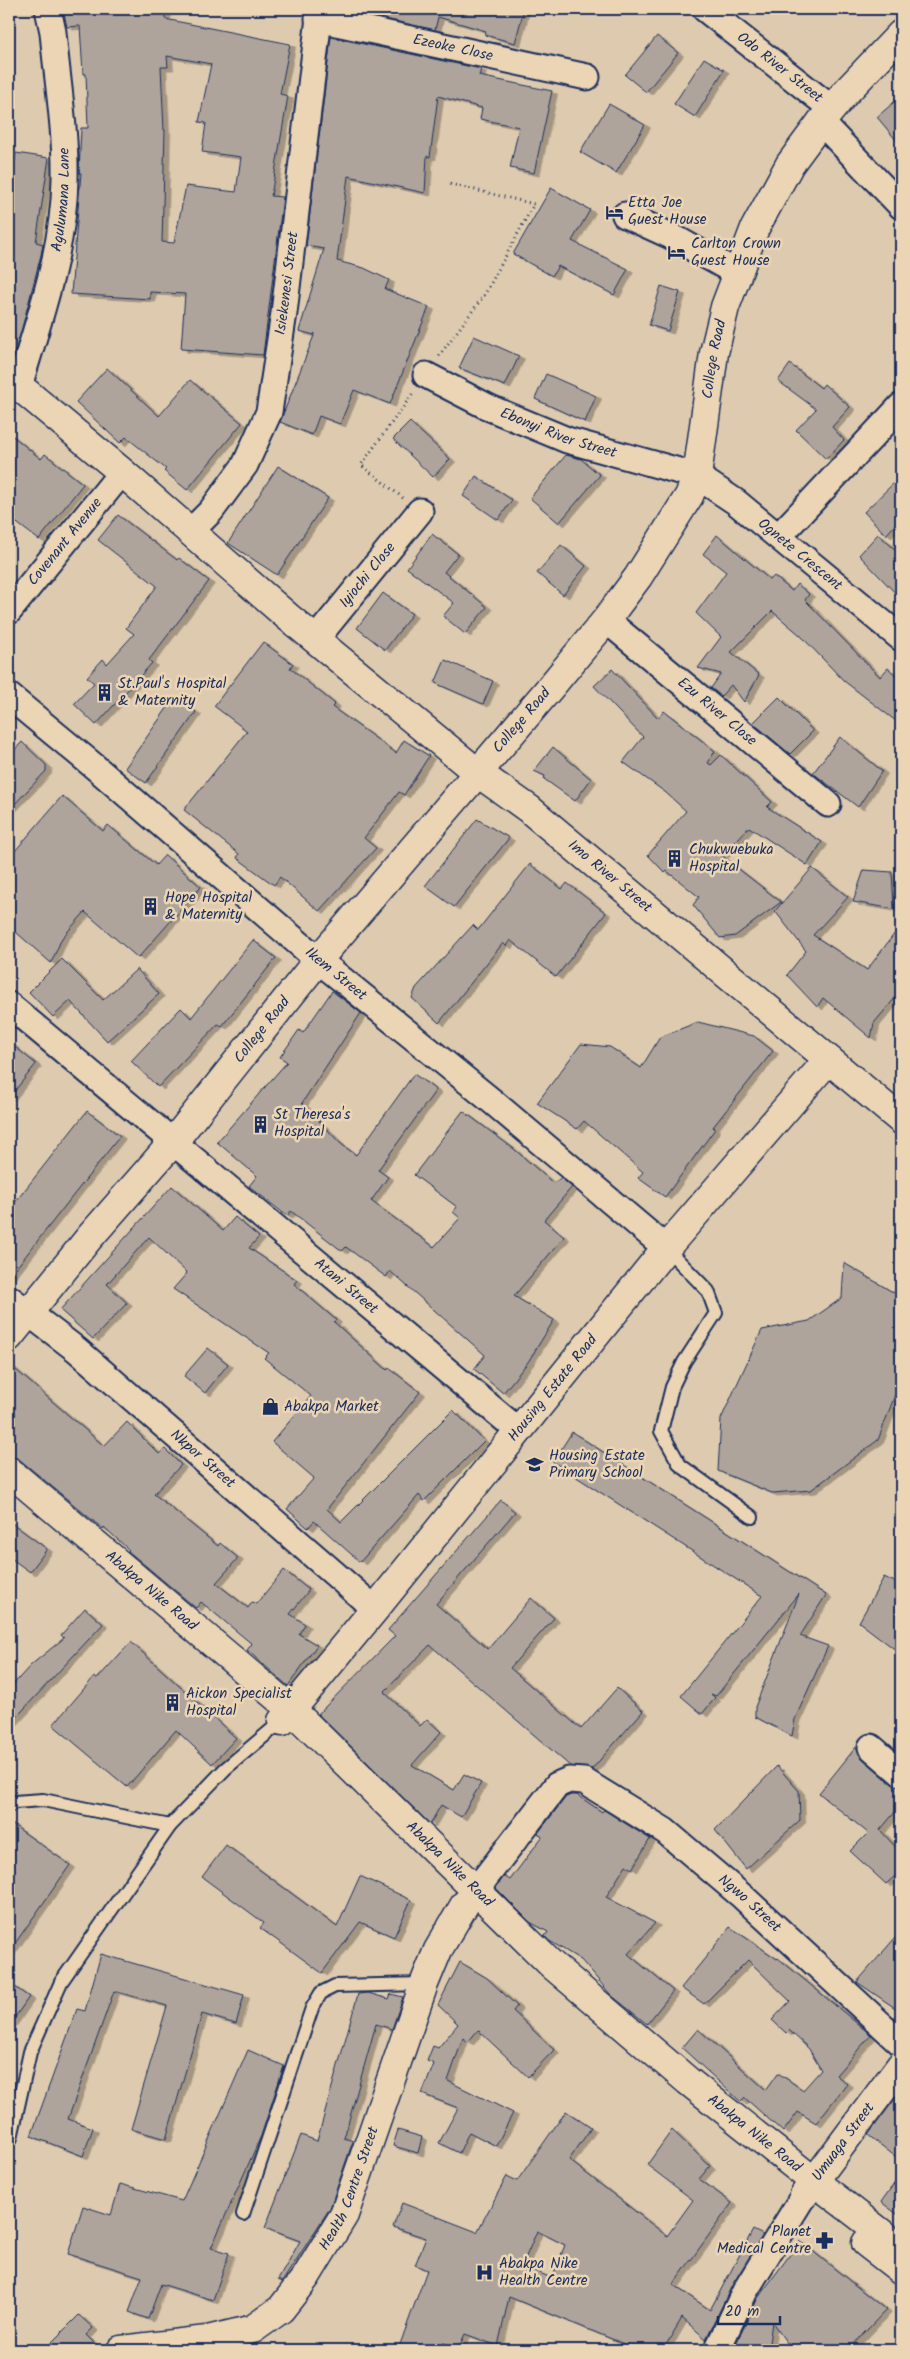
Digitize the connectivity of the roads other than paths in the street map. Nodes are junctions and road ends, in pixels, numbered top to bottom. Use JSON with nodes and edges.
{"nodes":[{"id":1,"x":48,"y":9,"type":"edge"},
{"id":2,"x":705,"y":9,"type":"edge"},
{"id":3,"x":319,"y":14,"type":"edge"},
{"id":4,"x":901,"y":34,"type":"edge"},
{"id":5,"x":587,"y":77,"type":"dead end"},
{"id":6,"x":826,"y":115,"type":"junction"},
{"id":7,"x":901,"y":206,"type":"edge"},
{"id":8,"x":625,"y":216,"type":"dead end"},
{"id":9,"x":737,"y":273,"type":"junction"},
{"id":10,"x":426,"y":375,"type":"road end"},
{"id":11,"x":14,"y":382,"type":"edge"},
{"id":12,"x":901,"y":406,"type":"edge"},
{"id":13,"x":122,"y":472,"type":"junction"},
{"id":14,"x":697,"y":476,"type":"junction"},
{"id":15,"x":420,"y":511,"type":"road end"},
{"id":16,"x":190,"y":532,"type":"junction"},
{"id":17,"x":779,"y":536,"type":"junction"},
{"id":18,"x":9,"y":611,"type":"edge"},
{"id":19,"x":606,"y":620,"type":"junction"},
{"id":20,"x":901,"y":638,"type":"edge"},
{"id":21,"x":316,"y":639,"type":"junction"},
{"id":22,"x":9,"y":696,"type":"edge"},
{"id":23,"x":478,"y":773,"type":"junction"},
{"id":24,"x":828,"y":804,"type":"dead end"},
{"id":25,"x":318,"y":960,"type":"junction"},
{"id":26,"x":9,"y":1005,"type":"edge"},
{"id":27,"x":828,"y":1060,"type":"junction"},
{"id":28,"x":901,"y":1120,"type":"edge"},
{"id":29,"x":174,"y":1141,"type":"junction"},
{"id":30,"x":666,"y":1248,"type":"junction"},
{"id":31,"x":18,"y":1304,"type":"edge"},
{"id":32,"x":9,"y":1337,"type":"edge"},
{"id":33,"x":519,"y":1431,"type":"junction"},
{"id":34,"x":9,"y":1470,"type":"edge"},
{"id":35,"x":9,"y":1495,"type":"edge"},
{"id":36,"x":752,"y":1517,"type":"dead end"},
{"id":37,"x":375,"y":1609,"type":"junction"},
{"id":38,"x":287,"y":1716,"type":"junction"},
{"id":39,"x":872,"y":1748,"type":"dead end"},
{"id":40,"x":901,"y":1773,"type":"edge"},
{"id":41,"x":9,"y":1806,"type":"edge"},
{"id":42,"x":170,"y":1826,"type":"junction"},
{"id":43,"x":470,"y":1897,"type":"junction"},
{"id":44,"x":424,"y":1984,"type":"junction"},
{"id":45,"x":901,"y":2042,"type":"edge"},
{"id":46,"x":901,"y":2065,"type":"edge"},
{"id":47,"x":11,"y":2138,"type":"dead end"},
{"id":48,"x":809,"y":2189,"type":"junction"},
{"id":49,"x":243,"y":2214,"type":"dead end"},
{"id":50,"x":901,"y":2248,"type":"edge"},
{"id":51,"x":901,"y":2270,"type":"edge"},
{"id":52,"x":121,"y":2350,"type":"edge"},
{"id":53,"x":717,"y":2350,"type":"edge"}],
"edges":[{"from":1,"to":11,"type":"street","name":"Agulumana Lane"},
{"from":2,"to":6,"type":"street","name":"Odo River Street"},
{"from":3,"to":5,"type":"street","name":"Ezeoke Close"},
{"from":3,"to":16,"type":"street","name":"Isiekenesi Street"},
{"from":4,"to":6,"type":"main road","name":"College Road"},
{"from":6,"to":7,"type":"street","name":"Odo River Street"},
{"from":6,"to":9,"type":"main road","name":"College Road"},
{"from":8,"to":9,"type":"street"},
{"from":9,"to":14,"type":"main road","name":"College Road"},
{"from":10,"to":14,"type":"street","name":"Ebonyi River Street"},
{"from":11,"to":13,"type":"main road","name":"Imo River Street"},
{"from":12,"to":17,"type":"street"},
{"from":13,"to":16,"type":"main road","name":"Imo River Street"},
{"from":13,"to":18,"type":"street","name":"Covenant Avenue"},
{"from":14,"to":17,"type":"street","name":"Ognete Crescent"},
{"from":14,"to":19,"type":"main road","name":"College Road"},
{"from":15,"to":21,"type":"street","name":"Iyiochi Close"},
{"from":16,"to":21,"type":"main road","name":"Imo River Street"},
{"from":17,"to":20,"type":"street","name":"Ognete Crescent"},
{"from":19,"to":23,"type":"main road","name":"College Road"},
{"from":19,"to":24,"type":"street","name":"Ezu River Close"},
{"from":21,"to":23,"type":"main road","name":"Imo River Street"},
{"from":22,"to":25,"type":"street","name":"Ikem Street"},
{"from":23,"to":25,"type":"main road","name":"College Road"},
{"from":23,"to":27,"type":"main road","name":"Imo River Street"},
{"from":25,"to":29,"type":"main road","name":"College Road"},
{"from":25,"to":30,"type":"street","name":"Ikem Street"},
{"from":26,"to":29,"type":"street","name":"Atani Street"},
{"from":27,"to":28,"type":"main road","name":"Imo River Street"},
{"from":27,"to":30,"type":"main road","name":"Housing Estate Road"},
{"from":29,"to":31,"type":"main road","name":"College Road"},
{"from":29,"to":33,"type":"street","name":"Atani Street"},
{"from":30,"to":33,"type":"main road","name":"Housing Estate Road"},
{"from":30,"to":36,"type":"lane"},
{"from":31,"to":32,"type":"main road","name":"College Road"},
{"from":31,"to":37,"type":"street","name":"Nkpor Street"},
{"from":33,"to":37,"type":"main road","name":"Housing Estate Road"},
{"from":34,"to":38,"type":"main road","name":"Abakpa Nike Road"},
{"from":35,"to":38,"type":"main road","name":"Abakpa Nike Road"},
{"from":37,"to":38,"type":"main road","name":"Housing Estate Road"},
{"from":38,"to":42,"type":"lane"},
{"from":38,"to":43,"type":"main road","name":"Abakpa Nike Road"},
{"from":39,"to":40,"type":"street"},
{"from":41,"to":42,"type":"lane"},
{"from":42,"to":47,"type":"lane"},
{"from":43,"to":44,"type":"main road","name":"Health Centre Street"},
{"from":43,"to":45,"type":"street","name":"Ngwo Street"},
{"from":43,"to":48,"type":"main road","name":"Abakpa Nike Road"},
{"from":44,"to":49,"type":"lane"},
{"from":44,"to":52,"type":"main road","name":"Health Centre Street"},
{"from":46,"to":48,"type":"main road","name":"Umuaga Street"},
{"from":48,"to":50,"type":"main road","name":"Abakpa Nike Road"},
{"from":48,"to":51,"type":"main road","name":"Abakpa Nike Road"},
{"from":48,"to":53,"type":"street"}]}
